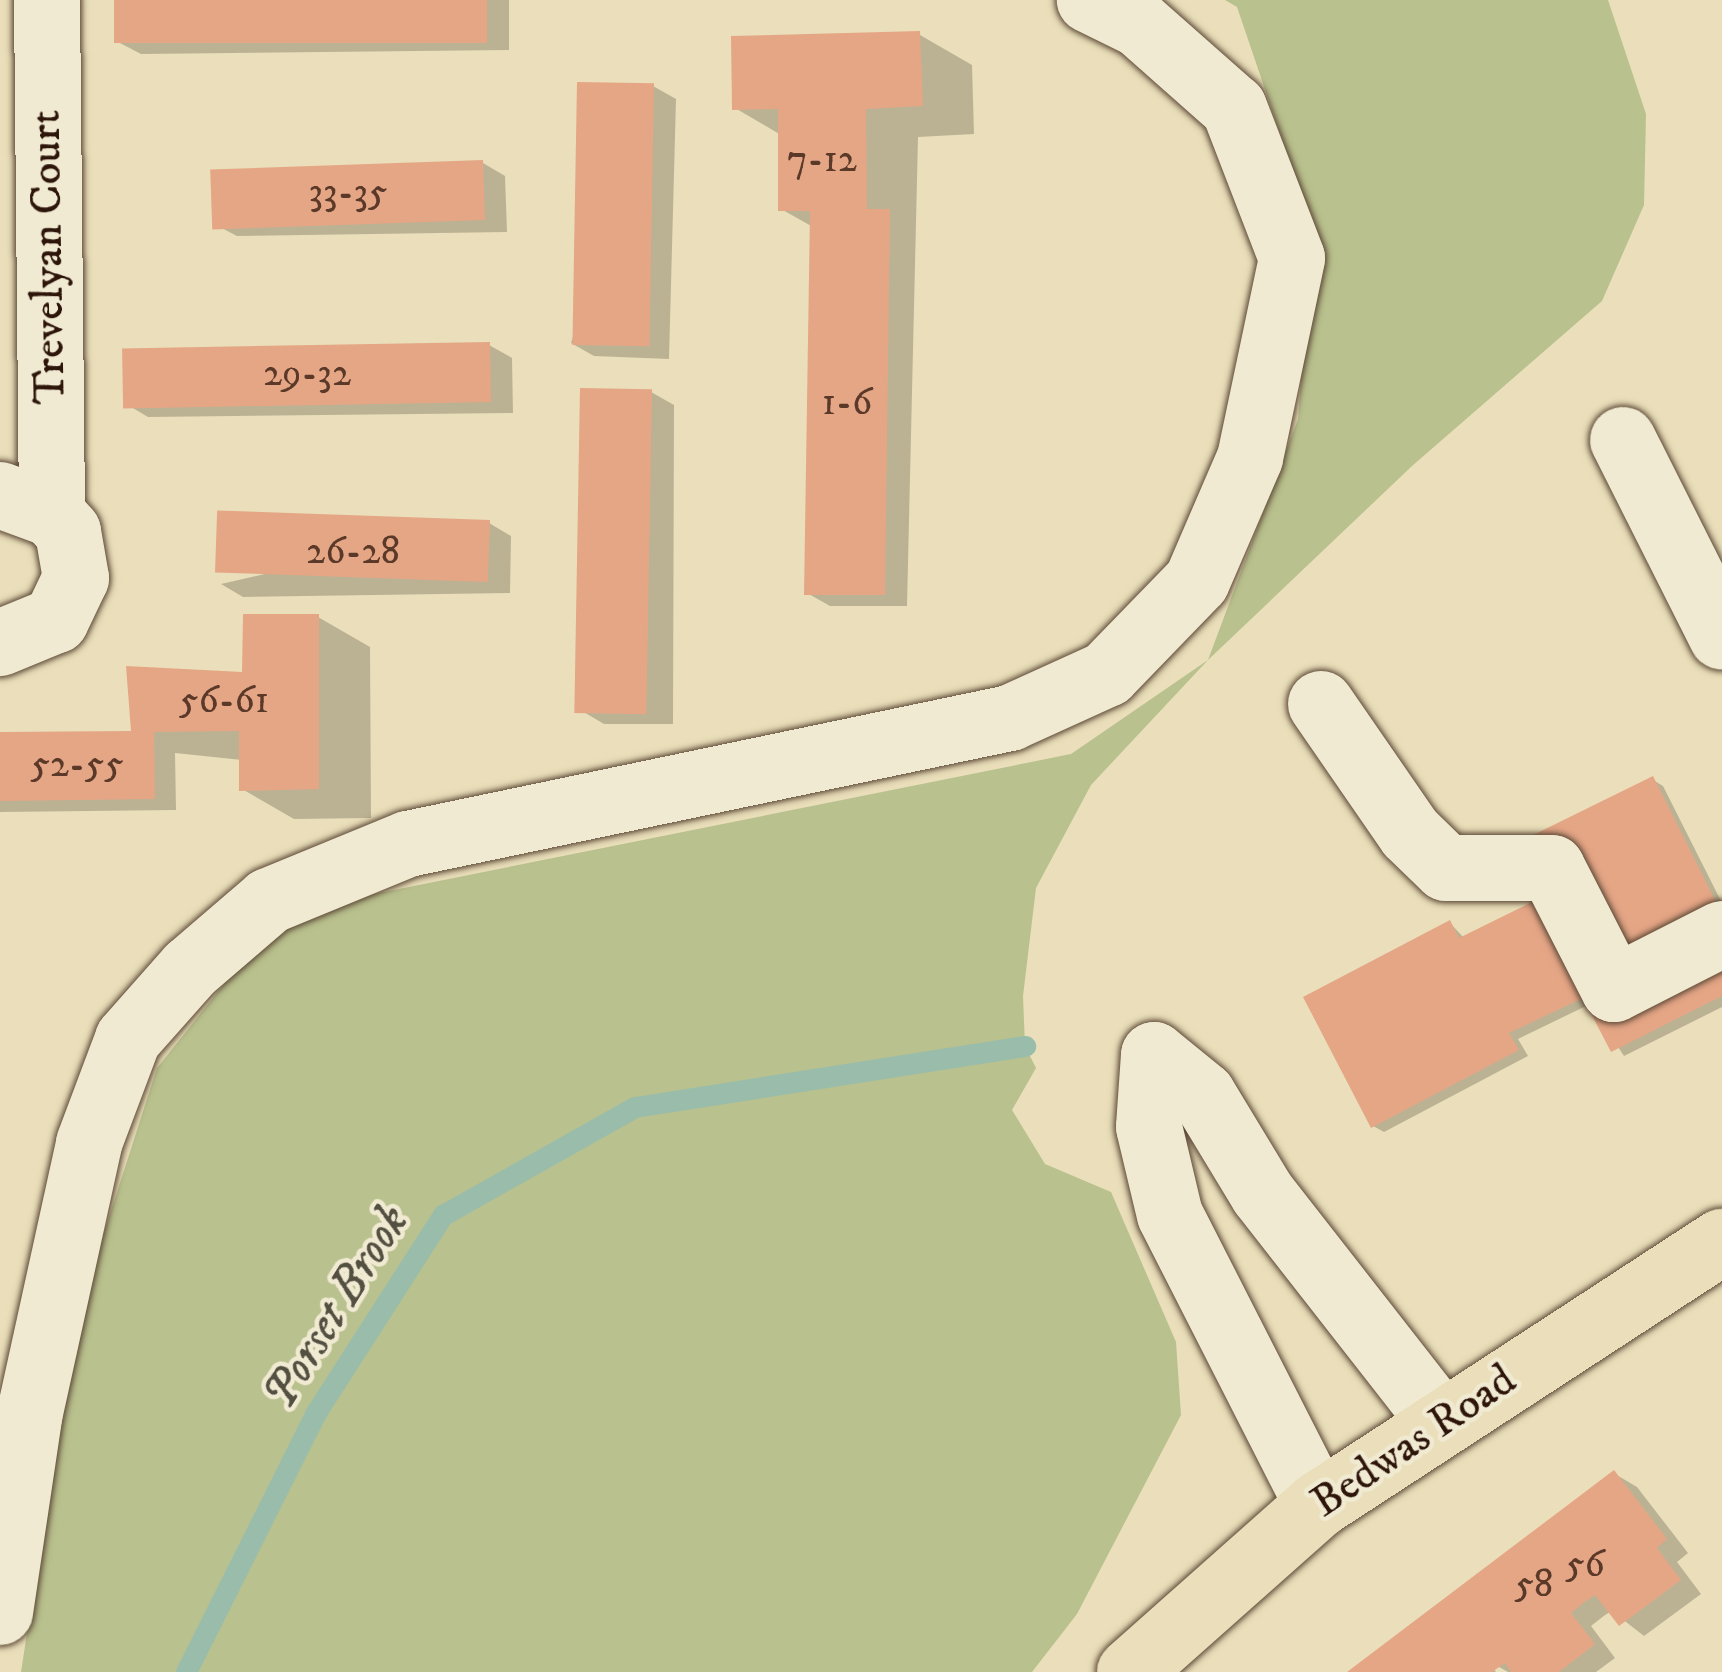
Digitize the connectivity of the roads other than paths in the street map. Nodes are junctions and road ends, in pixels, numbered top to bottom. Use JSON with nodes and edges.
{"nodes":[{"id":1,"x":47,"y":0,"type":"edge"},
{"id":2,"x":1090,"y":0,"type":"edge"},
{"id":3,"x":1623,"y":440,"type":"dead end"},
{"id":4,"x":26,"y":505,"type":"edge"},
{"id":5,"x":1722,"y":637,"type":"edge"},
{"id":6,"x":0,"y":643,"type":"edge"},
{"id":7,"x":1321,"y":704,"type":"dead end"},
{"id":8,"x":1722,"y":934,"type":"edge"},
{"id":9,"x":1722,"y":1242,"type":"edge"},
{"id":10,"x":1441,"y":1422,"type":"junction"},
{"id":11,"x":1318,"y":1505,"type":"junction"},
{"id":12,"x":2,"y":1593,"type":"edge"},
{"id":13,"x":1130,"y":1672,"type":"edge"}],
"edges":[{"from":1,"to":4,"type":"street","name":"Trevelyan Court"},
{"from":2,"to":12,"type":"street"},
{"from":3,"to":5,"type":"street"},
{"from":4,"to":6,"type":"street","name":"Trevelyan Court"},
{"from":7,"to":8,"type":"street"},
{"from":9,"to":10,"type":"main road","name":"Bedwas Road"},
{"from":10,"to":11,"type":"main road","name":"Bedwas Road"},
{"from":10,"to":11,"type":"street"},
{"from":11,"to":13,"type":"main road","name":"Bedwas Road"}]}
